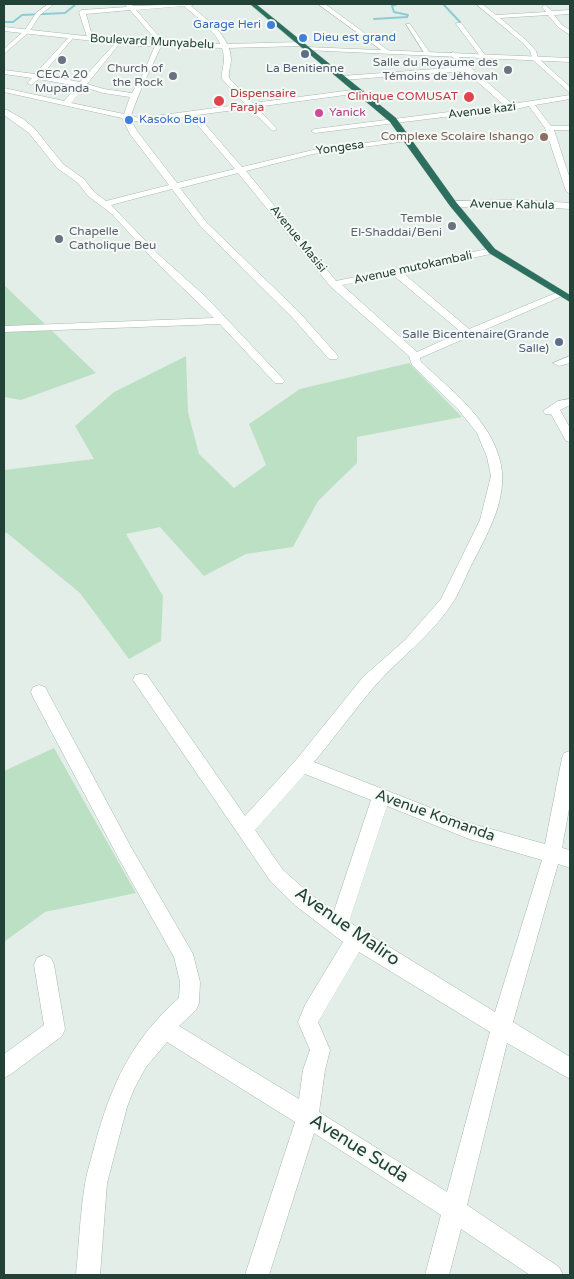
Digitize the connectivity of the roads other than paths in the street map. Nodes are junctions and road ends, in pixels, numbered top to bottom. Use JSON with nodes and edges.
{"nodes":[{"id":1,"x":51,"y":4,"type":"edge"},
{"id":2,"x":185,"y":4,"type":"edge"},
{"id":3,"x":192,"y":4,"type":"edge"},
{"id":4,"x":252,"y":4,"type":"edge"},
{"id":5,"x":321,"y":4,"type":"edge"},
{"id":6,"x":479,"y":4,"type":"edge"},
{"id":7,"x":542,"y":4,"type":"edge"},
{"id":8,"x":130,"y":6,"type":"edge"},
{"id":9,"x":548,"y":12,"type":"junction"},
{"id":10,"x":570,"y":12,"type":"edge"},
{"id":11,"x":494,"y":17,"type":"junction"},
{"id":12,"x":459,"y":24,"type":"dead end"},
{"id":13,"x":408,"y":25,"type":"dead end"},
{"id":14,"x":4,"y":29,"type":"edge"},
{"id":15,"x":27,"y":31,"type":"junction"},
{"id":16,"x":570,"y":33,"type":"edge"},
{"id":17,"x":71,"y":37,"type":"junction"},
{"id":18,"x":90,"y":39,"type":"junction"},
{"id":19,"x":118,"y":42,"type":"junction"},
{"id":20,"x":159,"y":44,"type":"junction"},
{"id":21,"x":225,"y":46,"type":"junction"},
{"id":22,"x":304,"y":47,"type":"junction"},
{"id":23,"x":386,"y":51,"type":"junction"},
{"id":24,"x":4,"y":52,"type":"edge"},
{"id":25,"x":427,"y":53,"type":"junction"},
{"id":26,"x":453,"y":54,"type":"junction"},
{"id":27,"x":483,"y":56,"type":"junction"},
{"id":28,"x":534,"y":57,"type":"junction"},
{"id":29,"x":570,"y":60,"type":"edge"},
{"id":30,"x":467,"y":69,"type":"junction"},
{"id":31,"x":4,"y":72,"type":"edge"},
{"id":32,"x":36,"y":76,"type":"junction"},
{"id":33,"x":342,"y":78,"type":"junction"},
{"id":34,"x":84,"y":85,"type":"junction"},
{"id":35,"x":4,"y":90,"type":"edge"},
{"id":36,"x":360,"y":91,"type":"junction"},
{"id":37,"x":570,"y":91,"type":"edge"},
{"id":38,"x":22,"y":94,"type":"junction"},
{"id":39,"x":134,"y":95,"type":"junction"},
{"id":40,"x":570,"y":97,"type":"edge"},
{"id":41,"x":66,"y":104,"type":"junction"},
{"id":42,"x":531,"y":104,"type":"junction"},
{"id":43,"x":252,"y":106,"type":"junction"},
{"id":44,"x":512,"y":108,"type":"junction"},
{"id":45,"x":4,"y":112,"type":"edge"},
{"id":46,"x":192,"y":113,"type":"junction"},
{"id":47,"x":126,"y":118,"type":"junction"},
{"id":48,"x":393,"y":120,"type":"junction"},
{"id":49,"x":549,"y":128,"type":"junction"},
{"id":50,"x":570,"y":128,"type":"edge"},
{"id":51,"x":273,"y":129,"type":"dead end"},
{"id":52,"x":315,"y":131,"type":"dead end"},
{"id":53,"x":407,"y":139,"type":"junction"},
{"id":54,"x":556,"y":152,"type":"junction"},
{"id":55,"x":570,"y":152,"type":"edge"},
{"id":56,"x":239,"y":169,"type":"junction"},
{"id":57,"x":569,"y":185,"type":"edge"},
{"id":58,"x":172,"y":186,"type":"junction"},
{"id":59,"x":103,"y":204,"type":"junction"},
{"id":60,"x":453,"y":204,"type":"junction"},
{"id":61,"x":570,"y":206,"type":"edge"},
{"id":62,"x":492,"y":251,"type":"junction"},
{"id":63,"x":395,"y":271,"type":"junction"},
{"id":64,"x":334,"y":284,"type":"junction"},
{"id":65,"x":566,"y":297,"type":"edge"},
{"id":66,"x":221,"y":321,"type":"junction"},
{"id":67,"x":4,"y":329,"type":"edge"},
{"id":68,"x":468,"y":333,"type":"junction"},
{"id":69,"x":414,"y":355,"type":"junction"},
{"id":70,"x":333,"y":357,"type":"dead end"},
{"id":71,"x":570,"y":359,"type":"edge"},
{"id":72,"x":559,"y":363,"type":"dead end"},
{"id":73,"x":279,"y":381,"type":"dead end"},
{"id":74,"x":570,"y":402,"type":"edge"},
{"id":75,"x":570,"y":438,"type":"edge"},
{"id":76,"x":141,"y":680,"type":"dead end"},
{"id":77,"x":39,"y":692,"type":"dead end"},
{"id":78,"x":570,"y":758,"type":"edge"},
{"id":79,"x":302,"y":765,"type":"junction"},
{"id":80,"x":381,"y":797,"type":"junction"},
{"id":81,"x":245,"y":829,"type":"junction"},
{"id":82,"x":561,"y":857,"type":"edge"},
{"id":83,"x":338,"y":926,"type":"junction"},
{"id":84,"x":356,"y":939,"type":"junction"},
{"id":85,"x":44,"y":965,"type":"dead end"},
{"id":86,"x":501,"y":1027,"type":"junction"},
{"id":87,"x":164,"y":1028,"type":"junction"},
{"id":88,"x":4,"y":1067,"type":"edge"},
{"id":89,"x":570,"y":1069,"type":"edge"},
{"id":90,"x":308,"y":1117,"type":"junction"},
{"id":91,"x":454,"y":1210,"type":"junction"},
{"id":92,"x":88,"y":1275,"type":"edge"},
{"id":93,"x":257,"y":1275,"type":"edge"},
{"id":94,"x":437,"y":1275,"type":"edge"},
{"id":95,"x":551,"y":1275,"type":"edge"}],
"edges":[{"from":1,"to":15,"type":"street"},
{"from":2,"to":3,"type":"street"},
{"from":2,"to":8,"type":"street"},
{"from":2,"to":21,"type":"street"},
{"from":4,"to":22,"type":"highway"},
{"from":5,"to":23,"type":"street"},
{"from":6,"to":11,"type":"street"},
{"from":7,"to":9,"type":"street"},
{"from":8,"to":18,"type":"street"},
{"from":8,"to":20,"type":"street"},
{"from":9,"to":10,"type":"street"},
{"from":9,"to":11,"type":"street"},
{"from":9,"to":16,"type":"street"},
{"from":11,"to":28,"type":"street"},
{"from":12,"to":27,"type":"street"},
{"from":13,"to":25,"type":"street"},
{"from":14,"to":15,"type":"street","name":"Boulevard Munyabelu"},
{"from":15,"to":17,"type":"street","name":"Boulevard Munyabelu"},
{"from":15,"to":24,"type":"street"},
{"from":17,"to":18,"type":"street","name":"Boulevard Munyabelu"},
{"from":17,"to":32,"type":"street"},
{"from":18,"to":19,"type":"street","name":"Boulevard Munyabelu"},
{"from":19,"to":20,"type":"street","name":"Boulevard Munyabelu"},
{"from":19,"to":34,"type":"street"},
{"from":20,"to":21,"type":"street","name":"Boulevard Munyabelu"},
{"from":20,"to":39,"type":"street"},
{"from":21,"to":22,"type":"street","name":"Boulevard Munyabelu"},
{"from":21,"to":43,"type":"street"},
{"from":22,"to":23,"type":"street","name":"Boulevard Munyabelu"},
{"from":22,"to":33,"type":"highway"},
{"from":23,"to":25,"type":"street","name":"Boulevard Munyabelu"},
{"from":25,"to":26,"type":"street","name":"Boulevard Munyabelu"},
{"from":26,"to":27,"type":"street","name":"Boulevard Munyabelu"},
{"from":26,"to":30,"type":"street"},
{"from":27,"to":28,"type":"street","name":"Boulevard Munyabelu"},
{"from":28,"to":29,"type":"street","name":"Boulevard Munyabelu"},
{"from":28,"to":37,"type":"street"},
{"from":30,"to":33,"type":"street"},
{"from":30,"to":44,"type":"street"},
{"from":31,"to":32,"type":"street"},
{"from":32,"to":34,"type":"street"},
{"from":32,"to":38,"type":"street"},
{"from":33,"to":36,"type":"highway"},
{"from":34,"to":39,"type":"street"},
{"from":34,"to":41,"type":"street"},
{"from":35,"to":38,"type":"street"},
{"from":36,"to":43,"type":"street"},
{"from":36,"to":48,"type":"highway"},
{"from":38,"to":41,"type":"street"},
{"from":39,"to":47,"type":"street"},
{"from":40,"to":42,"type":"street","name":"Avenue kazi"},
{"from":41,"to":47,"type":"street"},
{"from":42,"to":44,"type":"street","name":"Avenue kazi"},
{"from":42,"to":49,"type":"street"},
{"from":43,"to":46,"type":"street"},
{"from":43,"to":51,"type":"street"},
{"from":44,"to":48,"type":"street","name":"Avenue kazi"},
{"from":45,"to":59,"type":"street"},
{"from":46,"to":47,"type":"street"},
{"from":46,"to":56,"type":"street","name":"Avenue Masisi"},
{"from":47,"to":58,"type":"street"},
{"from":48,"to":52,"type":"street","name":"Avenue kazi"},
{"from":48,"to":53,"type":"highway"},
{"from":49,"to":50,"type":"street"},
{"from":49,"to":54,"type":"street"},
{"from":53,"to":56,"type":"street","name":"Yongesa"},
{"from":53,"to":60,"type":"highway"},
{"from":54,"to":55,"type":"street"},
{"from":54,"to":57,"type":"street"},
{"from":56,"to":58,"type":"street","name":"Yongesa"},
{"from":56,"to":64,"type":"street","name":"Avenue Masisi"},
{"from":58,"to":59,"type":"street","name":"Yongesa"},
{"from":58,"to":70,"type":"street"},
{"from":59,"to":66,"type":"street"},
{"from":60,"to":61,"type":"street","name":"Avenue Kahula"},
{"from":60,"to":62,"type":"highway"},
{"from":62,"to":63,"type":"street","name":"Avenue mutokambali"},
{"from":62,"to":65,"type":"highway"},
{"from":63,"to":64,"type":"street","name":"Avenue mutokambali"},
{"from":63,"to":68,"type":"street"},
{"from":64,"to":69,"type":"street","name":"Avenue Masisi"},
{"from":65,"to":68,"type":"street"},
{"from":66,"to":67,"type":"street"},
{"from":66,"to":73,"type":"street"},
{"from":68,"to":69,"type":"street"},
{"from":69,"to":79,"type":"street","name":"Avenue Masisi"},
{"from":71,"to":72,"type":"street"},
{"from":74,"to":75,"type":"street"},
{"from":76,"to":81,"type":"street","name":"Avenue Maliro"},
{"from":77,"to":87,"type":"street"},
{"from":78,"to":82,"type":"street"},
{"from":79,"to":80,"type":"street","name":"Avenue Komanda"},
{"from":79,"to":81,"type":"street","name":"Avenue Masisi"},
{"from":80,"to":82,"type":"street","name":"Avenue Komanda"},
{"from":80,"to":83,"type":"street"},
{"from":81,"to":83,"type":"street","name":"Avenue Maliro"},
{"from":82,"to":86,"type":"street"},
{"from":83,"to":84,"type":"street","name":"Avenue Maliro"},
{"from":84,"to":86,"type":"street","name":"Avenue Maliro"},
{"from":84,"to":90,"type":"street"},
{"from":85,"to":88,"type":"street"},
{"from":86,"to":89,"type":"street","name":"Avenue Maliro"},
{"from":86,"to":91,"type":"street"},
{"from":87,"to":90,"type":"street","name":"Avenue Suda"},
{"from":87,"to":92,"type":"street"},
{"from":90,"to":91,"type":"street","name":"Avenue Suda"},
{"from":90,"to":93,"type":"street"},
{"from":91,"to":94,"type":"street"},
{"from":91,"to":95,"type":"street","name":"Avenue Suda"}]}
